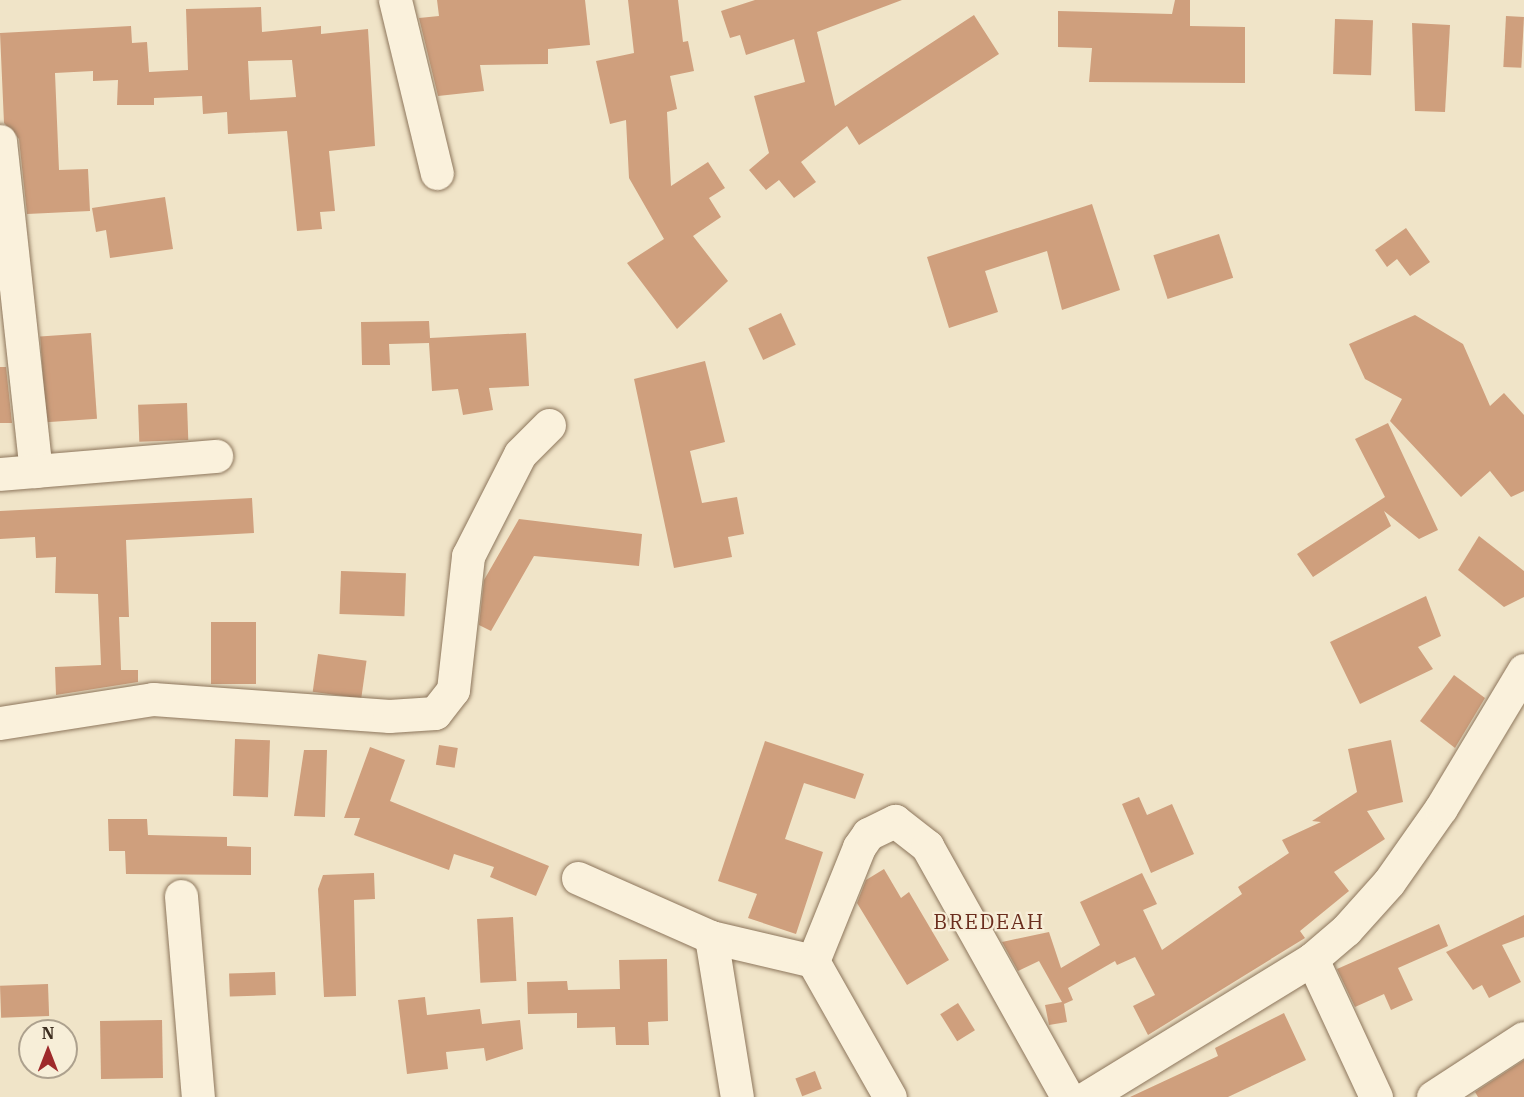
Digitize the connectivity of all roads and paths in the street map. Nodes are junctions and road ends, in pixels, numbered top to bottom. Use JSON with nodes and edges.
{"nodes":[{"id":1,"x":395,"y":0,"type":"edge"},
{"id":2,"x":0,"y":141,"type":"edge"},
{"id":3,"x":437,"y":173,"type":"dead end"},
{"id":4,"x":549,"y":425,"type":"dead end"},
{"id":5,"x":216,"y":456,"type":"dead end"},
{"id":6,"x":36,"y":471,"type":"junction"},
{"id":7,"x":0,"y":474,"type":"edge"},
{"id":8,"x":1524,"y":670,"type":"edge"},
{"id":9,"x":0,"y":723,"type":"edge"},
{"id":10,"x":578,"y":878,"type":"dead end"},
{"id":11,"x":181,"y":896,"type":"dead end"},
{"id":12,"x":711,"y":937,"type":"junction"},
{"id":13,"x":1311,"y":959,"type":"junction"},
{"id":14,"x":813,"y":961,"type":"junction"},
{"id":15,"x":1524,"y":1038,"type":"edge"},
{"id":16,"x":198,"y":1097,"type":"edge"},
{"id":17,"x":737,"y":1097,"type":"edge"},
{"id":18,"x":890,"y":1097,"type":"edge"},
{"id":19,"x":1068,"y":1097,"type":"edge"},
{"id":20,"x":1087,"y":1097,"type":"edge"},
{"id":21,"x":1376,"y":1097,"type":"edge"},
{"id":22,"x":1433,"y":1097,"type":"edge"}],
"edges":[{"from":1,"to":3,"type":"street"},
{"from":2,"to":6,"type":"street"},
{"from":4,"to":9,"type":"street"},
{"from":5,"to":6,"type":"street"},
{"from":6,"to":7,"type":"street"},
{"from":8,"to":13,"type":"street"},
{"from":10,"to":12,"type":"street"},
{"from":11,"to":16,"type":"street"},
{"from":12,"to":14,"type":"street"},
{"from":12,"to":17,"type":"street"},
{"from":13,"to":20,"type":"street"},
{"from":13,"to":21,"type":"street"},
{"from":14,"to":18,"type":"street"},
{"from":14,"to":19,"type":"street"},
{"from":15,"to":22,"type":"street"}]}
